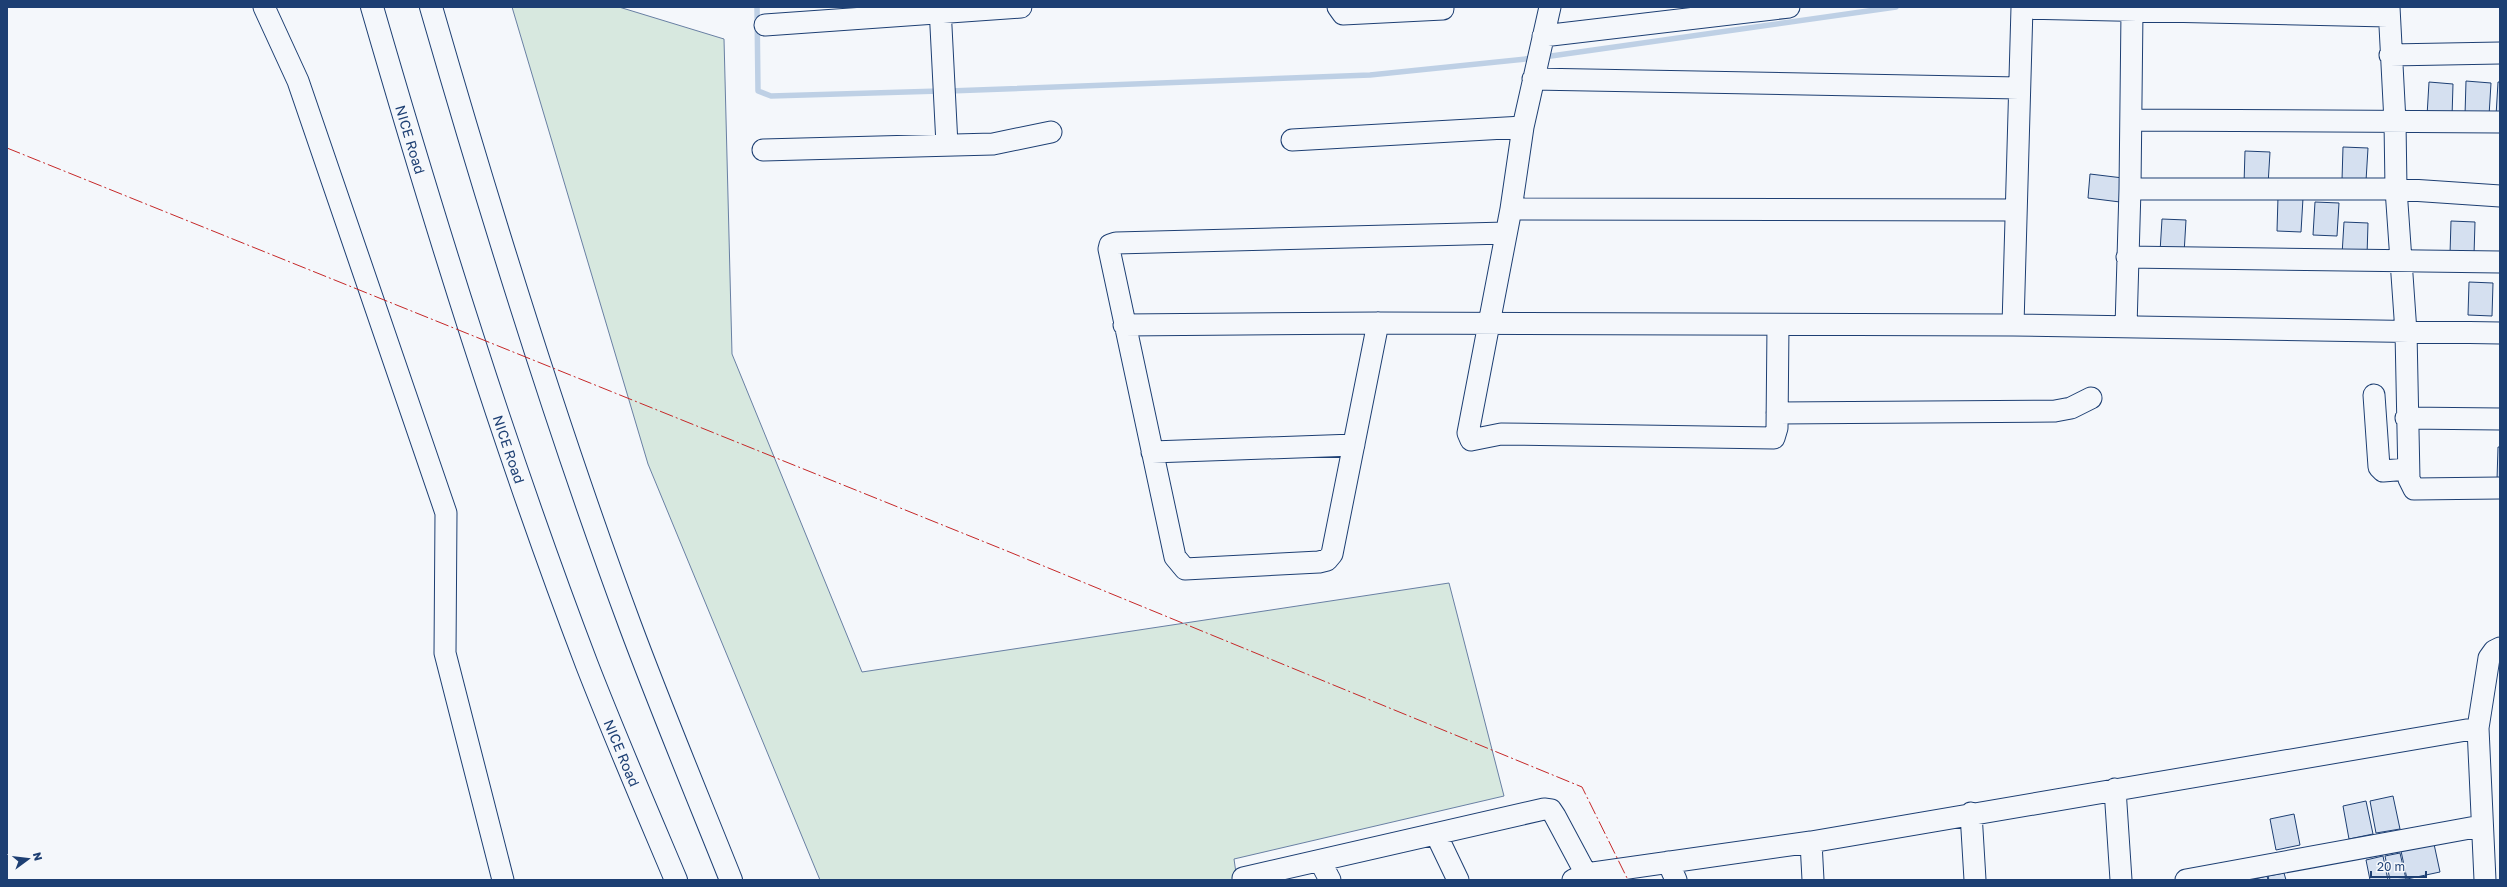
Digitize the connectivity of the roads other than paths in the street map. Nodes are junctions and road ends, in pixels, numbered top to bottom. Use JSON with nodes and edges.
{"nodes":[{"id":1,"x":264,"y":7,"type":"edge"},
{"id":2,"x":372,"y":7,"type":"edge"},
{"id":3,"x":431,"y":7,"type":"edge"},
{"id":4,"x":1021,"y":7,"type":"edge"},
{"id":5,"x":1338,"y":7,"type":"edge"},
{"id":6,"x":1550,"y":7,"type":"edge"},
{"id":7,"x":1789,"y":7,"type":"edge"},
{"id":8,"x":2022,"y":8,"type":"edge"},
{"id":9,"x":940,"y":9,"type":"edge"},
{"id":10,"x":1443,"y":9,"type":"dead end"},
{"id":11,"x":2132,"y":11,"type":"junction"},
{"id":12,"x":2388,"y":12,"type":"edge"},
{"id":13,"x":765,"y":25,"type":"dead end"},
{"id":14,"x":1543,"y":36,"type":"junction"},
{"id":15,"x":2500,"y":53,"type":"edge"},
{"id":16,"x":2390,"y":55,"type":"junction"},
{"id":17,"x":1533,"y":79,"type":"junction"},
{"id":18,"x":2019,"y":88,"type":"junction"},
{"id":19,"x":2131,"y":120,"type":"junction"},
{"id":20,"x":2395,"y":122,"type":"junction"},
{"id":21,"x":2500,"y":122,"type":"edge"},
{"id":22,"x":1523,"y":127,"type":"junction"},
{"id":23,"x":1050,"y":132,"type":"dead end"},
{"id":24,"x":1292,"y":140,"type":"dead end"},
{"id":25,"x":946,"y":145,"type":"junction"},
{"id":26,"x":763,"y":150,"type":"dead end"},
{"id":27,"x":2396,"y":189,"type":"junction"},
{"id":28,"x":2130,"y":190,"type":"junction"},
{"id":29,"x":2500,"y":196,"type":"edge"},
{"id":30,"x":1511,"y":209,"type":"junction"},
{"id":31,"x":2016,"y":210,"type":"junction"},
{"id":32,"x":1506,"y":233,"type":"junction"},
{"id":33,"x":2128,"y":257,"type":"junction"},
{"id":34,"x":2401,"y":260,"type":"junction"},
{"id":35,"x":2500,"y":262,"type":"edge"},
{"id":36,"x":1378,"y":323,"type":"junction"},
{"id":37,"x":1124,"y":325,"type":"junction"},
{"id":38,"x":1488,"y":325,"type":"junction"},
{"id":39,"x":1778,"y":325,"type":"junction"},
{"id":40,"x":2013,"y":325,"type":"junction"},
{"id":41,"x":2126,"y":327,"type":"junction"},
{"id":42,"x":2406,"y":332,"type":"junction"},
{"id":43,"x":2500,"y":333,"type":"edge"},
{"id":44,"x":2374,"y":395,"type":"dead end"},
{"id":45,"x":2091,"y":398,"type":"dead end"},
{"id":46,"x":1777,"y":414,"type":"junction"},
{"id":47,"x":2406,"y":418,"type":"junction"},
{"id":48,"x":2500,"y":419,"type":"edge"},
{"id":49,"x":1354,"y":445,"type":"junction"},
{"id":50,"x":1152,"y":452,"type":"junction"},
{"id":51,"x":2408,"y":469,"type":"junction"},
{"id":52,"x":2500,"y":488,"type":"edge"},
{"id":53,"x":2500,"y":648,"type":"edge"},
{"id":54,"x":2478,"y":728,"type":"junction"},
{"id":55,"x":2115,"y":790,"type":"junction"},
{"id":56,"x":1971,"y":813,"type":"junction"},
{"id":57,"x":2482,"y":826,"type":"junction"},
{"id":58,"x":1436,"y":834,"type":"junction"},
{"id":59,"x":1811,"y":842,"type":"junction"},
{"id":60,"x":1320,"y":861,"type":"junction"},
{"id":61,"x":1672,"y":871,"type":"edge"},
{"id":62,"x":1243,"y":878,"type":"dead end"},
{"id":63,"x":1583,"y":878,"type":"edge"},
{"id":64,"x":502,"y":880,"type":"edge"},
{"id":65,"x":676,"y":880,"type":"edge"},
{"id":66,"x":731,"y":880,"type":"edge"},
{"id":67,"x":1330,"y":880,"type":"edge"},
{"id":68,"x":1458,"y":880,"type":"edge"},
{"id":69,"x":1813,"y":880,"type":"edge"},
{"id":70,"x":1976,"y":880,"type":"edge"},
{"id":71,"x":2121,"y":880,"type":"edge"},
{"id":72,"x":2186,"y":880,"type":"edge"},
{"id":73,"x":2485,"y":880,"type":"edge"}],
"edges":[{"from":1,"to":64,"type":"street"},
{"from":2,"to":65,"type":"highway","name":"NICE Road"},
{"from":3,"to":66,"type":"highway"},
{"from":4,"to":9,"type":"street"},
{"from":5,"to":10,"type":"street"},
{"from":6,"to":14,"type":"street"},
{"from":7,"to":14,"type":"street"},
{"from":8,"to":11,"type":"street"},
{"from":8,"to":18,"type":"street"},
{"from":9,"to":13,"type":"street"},
{"from":9,"to":25,"type":"street"},
{"from":11,"to":12,"type":"street"},
{"from":11,"to":19,"type":"street"},
{"from":12,"to":16,"type":"street"},
{"from":14,"to":17,"type":"street"},
{"from":15,"to":16,"type":"street"},
{"from":16,"to":20,"type":"street"},
{"from":17,"to":18,"type":"street"},
{"from":17,"to":22,"type":"street"},
{"from":18,"to":31,"type":"street"},
{"from":19,"to":20,"type":"street"},
{"from":19,"to":28,"type":"street"},
{"from":20,"to":21,"type":"street"},
{"from":20,"to":27,"type":"street"},
{"from":22,"to":24,"type":"street"},
{"from":22,"to":30,"type":"street"},
{"from":23,"to":25,"type":"street"},
{"from":25,"to":26,"type":"street"},
{"from":27,"to":28,"type":"street"},
{"from":27,"to":29,"type":"street"},
{"from":27,"to":34,"type":"street"},
{"from":28,"to":33,"type":"street"},
{"from":30,"to":31,"type":"street"},
{"from":30,"to":32,"type":"street"},
{"from":31,"to":40,"type":"street"},
{"from":32,"to":37,"type":"street"},
{"from":32,"to":38,"type":"street"},
{"from":33,"to":34,"type":"street"},
{"from":33,"to":41,"type":"street"},
{"from":34,"to":35,"type":"street"},
{"from":34,"to":42,"type":"street"},
{"from":36,"to":37,"type":"street"},
{"from":36,"to":38,"type":"street"},
{"from":36,"to":49,"type":"street"},
{"from":37,"to":50,"type":"street"},
{"from":38,"to":39,"type":"street"},
{"from":38,"to":46,"type":"street"},
{"from":39,"to":40,"type":"street"},
{"from":39,"to":46,"type":"street"},
{"from":40,"to":41,"type":"street"},
{"from":41,"to":42,"type":"street"},
{"from":42,"to":43,"type":"street"},
{"from":42,"to":47,"type":"street"},
{"from":44,"to":51,"type":"street"},
{"from":45,"to":46,"type":"street"},
{"from":47,"to":48,"type":"street"},
{"from":47,"to":51,"type":"street"},
{"from":49,"to":50,"type":"street"},
{"from":49,"to":50,"type":"street"},
{"from":51,"to":52,"type":"street"},
{"from":53,"to":54,"type":"street"},
{"from":54,"to":55,"type":"street"},
{"from":54,"to":57,"type":"street"},
{"from":55,"to":56,"type":"street"},
{"from":55,"to":71,"type":"street"},
{"from":56,"to":59,"type":"street"},
{"from":56,"to":70,"type":"street"},
{"from":57,"to":72,"type":"street"},
{"from":57,"to":73,"type":"street"},
{"from":58,"to":60,"type":"street"},
{"from":58,"to":63,"type":"street"},
{"from":58,"to":68,"type":"street"},
{"from":59,"to":61,"type":"street"},
{"from":59,"to":69,"type":"street"},
{"from":60,"to":62,"type":"street"},
{"from":60,"to":67,"type":"street"},
{"from":61,"to":63,"type":"street"}]}
